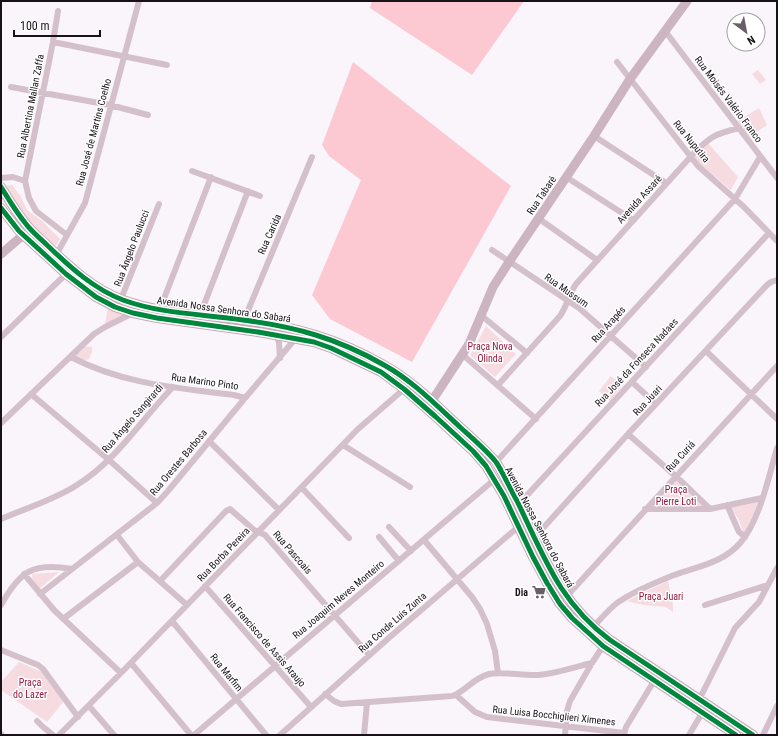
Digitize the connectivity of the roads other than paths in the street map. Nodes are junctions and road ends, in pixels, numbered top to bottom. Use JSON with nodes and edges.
{"nodes":[{"id":1,"x":138,"y":1,"type":"edge"},
{"id":2,"x":687,"y":1,"type":"edge"},
{"id":3,"x":58,"y":11,"type":"dead end"},
{"id":4,"x":665,"y":31,"type":"junction"},
{"id":5,"x":53,"y":42,"type":"junction"},
{"id":6,"x":123,"y":56,"type":"junction"},
{"id":7,"x":616,"y":62,"type":"dead end"},
{"id":8,"x":167,"y":65,"type":"dead end"},
{"id":9,"x":630,"y":79,"type":"junction"},
{"id":10,"x":11,"y":87,"type":"dead end"},
{"id":11,"x":43,"y":92,"type":"junction"},
{"id":12,"x":110,"y":105,"type":"junction"},
{"id":13,"x":148,"y":115,"type":"dead end"},
{"id":14,"x":739,"y":128,"type":"junction"},
{"id":15,"x":594,"y":136,"type":"junction"},
{"id":16,"x":312,"y":157,"type":"dead end"},
{"id":17,"x":690,"y":157,"type":"junction"},
{"id":18,"x":760,"y":157,"type":"junction"},
{"id":19,"x":192,"y":171,"type":"dead end"},
{"id":20,"x":211,"y":177,"type":"junction"},
{"id":21,"x":566,"y":177,"type":"junction"},
{"id":22,"x":1,"y":178,"type":"edge"},
{"id":23,"x":777,"y":178,"type":"edge"},
{"id":24,"x":25,"y":181,"type":"junction"},
{"id":25,"x":666,"y":183,"type":"junction"},
{"id":26,"x":1,"y":187,"type":"edge"},
{"id":27,"x":248,"y":191,"type":"junction"},
{"id":28,"x":260,"y":196,"type":"dead end"},
{"id":29,"x":735,"y":199,"type":"junction"},
{"id":30,"x":158,"y":204,"type":"dead end"},
{"id":31,"x":1,"y":208,"type":"edge"},
{"id":32,"x":538,"y":218,"type":"junction"},
{"id":33,"x":633,"y":220,"type":"junction"},
{"id":34,"x":27,"y":232,"type":"junction"},
{"id":35,"x":769,"y":233,"type":"junction"},
{"id":36,"x":67,"y":235,"type":"junction"},
{"id":37,"x":777,"y":241,"type":"edge"},
{"id":38,"x":492,"y":250,"type":"dead end"},
{"id":39,"x":1,"y":254,"type":"edge"},
{"id":40,"x":54,"y":258,"type":"junction"},
{"id":41,"x":597,"y":260,"type":"junction"},
{"id":42,"x":509,"y":262,"type":"junction"},
{"id":43,"x":66,"y":274,"type":"junction"},
{"id":44,"x":777,"y":280,"type":"edge"},
{"id":45,"x":121,"y":299,"type":"junction"},
{"id":46,"x":567,"y":301,"type":"junction"},
{"id":47,"x":160,"y":309,"type":"junction"},
{"id":48,"x":133,"y":313,"type":"junction"},
{"id":49,"x":200,"y":315,"type":"junction"},
{"id":50,"x":482,"y":316,"type":"junction"},
{"id":51,"x":244,"y":320,"type":"junction"},
{"id":52,"x":277,"y":336,"type":"junction"},
{"id":53,"x":610,"y":336,"type":"junction"},
{"id":54,"x":1,"y":337,"type":"edge"},
{"id":55,"x":296,"y":338,"type":"junction"},
{"id":56,"x":706,"y":351,"type":"junction"},
{"id":57,"x":527,"y":353,"type":"junction"},
{"id":58,"x":464,"y":354,"type":"junction"},
{"id":59,"x":71,"y":357,"type":"junction"},
{"id":60,"x":280,"y":358,"type":"junction"},
{"id":61,"x":777,"y":366,"type":"edge"},
{"id":62,"x":646,"y":367,"type":"junction"},
{"id":63,"x":632,"y":382,"type":"junction"},
{"id":64,"x":498,"y":385,"type":"junction"},
{"id":65,"x":173,"y":387,"type":"junction"},
{"id":66,"x":404,"y":389,"type":"junction"},
{"id":67,"x":751,"y":393,"type":"junction"},
{"id":68,"x":31,"y":394,"type":"junction"},
{"id":69,"x":245,"y":398,"type":"junction"},
{"id":70,"x":429,"y":404,"type":"junction"},
{"id":71,"x":656,"y":404,"type":"junction"},
{"id":72,"x":536,"y":419,"type":"junction"},
{"id":73,"x":777,"y":419,"type":"edge"},
{"id":74,"x":1,"y":423,"type":"edge"},
{"id":75,"x":628,"y":434,"type":"junction"},
{"id":76,"x":209,"y":441,"type":"junction"},
{"id":77,"x":343,"y":445,"type":"junction"},
{"id":78,"x":777,"y":448,"type":"edge"},
{"id":79,"x":109,"y":460,"type":"junction"},
{"id":80,"x":496,"y":462,"type":"junction"},
{"id":81,"x":676,"y":476,"type":"junction"},
{"id":82,"x":495,"y":479,"type":"junction"},
{"id":83,"x":410,"y":487,"type":"dead end"},
{"id":84,"x":302,"y":488,"type":"junction"},
{"id":85,"x":762,"y":498,"type":"junction"},
{"id":86,"x":157,"y":503,"type":"junction"},
{"id":87,"x":518,"y":505,"type":"junction"},
{"id":88,"x":726,"y":505,"type":"junction"},
{"id":89,"x":645,"y":509,"type":"junction"},
{"id":90,"x":710,"y":509,"type":"junction"},
{"id":91,"x":279,"y":510,"type":"junction"},
{"id":92,"x":1,"y":519,"type":"edge"},
{"id":93,"x":389,"y":526,"type":"dead end"},
{"id":94,"x":518,"y":527,"type":"junction"},
{"id":95,"x":258,"y":531,"type":"junction"},
{"id":96,"x":117,"y":535,"type":"junction"},
{"id":97,"x":379,"y":537,"type":"dead end"},
{"id":98,"x":535,"y":537,"type":"junction"},
{"id":99,"x":745,"y":537,"type":"junction"},
{"id":100,"x":349,"y":538,"type":"dead end"},
{"id":101,"x":424,"y":540,"type":"junction"},
{"id":102,"x":411,"y":550,"type":"junction"},
{"id":103,"x":399,"y":561,"type":"junction"},
{"id":104,"x":138,"y":562,"type":"junction"},
{"id":105,"x":777,"y":568,"type":"edge"},
{"id":106,"x":72,"y":569,"type":"junction"},
{"id":107,"x":24,"y":574,"type":"junction"},
{"id":108,"x":457,"y":580,"type":"junction"},
{"id":109,"x":160,"y":581,"type":"junction"},
{"id":110,"x":768,"y":585,"type":"junction"},
{"id":111,"x":205,"y":586,"type":"junction"},
{"id":112,"x":40,"y":594,"type":"junction"},
{"id":113,"x":566,"y":597,"type":"junction"},
{"id":114,"x":1,"y":605,"type":"edge"},
{"id":115,"x":187,"y":605,"type":"junction"},
{"id":116,"x":705,"y":605,"type":"dead end"},
{"id":117,"x":334,"y":615,"type":"junction"},
{"id":118,"x":63,"y":620,"type":"junction"},
{"id":119,"x":172,"y":621,"type":"junction"},
{"id":120,"x":594,"y":627,"type":"junction"},
{"id":121,"x":603,"y":646,"type":"junction"},
{"id":122,"x":1,"y":650,"type":"edge"},
{"id":123,"x":369,"y":655,"type":"junction"},
{"id":124,"x":131,"y":663,"type":"junction"},
{"id":125,"x":592,"y":663,"type":"junction"},
{"id":126,"x":275,"y":665,"type":"junction"},
{"id":127,"x":638,"y":665,"type":"junction"},
{"id":128,"x":121,"y":673,"type":"junction"},
{"id":129,"x":498,"y":674,"type":"junction"},
{"id":130,"x":654,"y":681,"type":"junction"},
{"id":131,"x":325,"y":694,"type":"junction"},
{"id":132,"x":456,"y":695,"type":"junction"},
{"id":133,"x":236,"y":698,"type":"junction"},
{"id":134,"x":699,"y":700,"type":"junction"},
{"id":135,"x":367,"y":703,"type":"junction"},
{"id":136,"x":89,"y":706,"type":"junction"},
{"id":137,"x":777,"y":706,"type":"edge"},
{"id":138,"x":311,"y":707,"type":"junction"},
{"id":139,"x":702,"y":713,"type":"junction"},
{"id":140,"x":78,"y":717,"type":"junction"},
{"id":141,"x":37,"y":721,"type":"dead end"},
{"id":142,"x":565,"y":726,"type":"junction"},
{"id":143,"x":624,"y":734,"type":"edge"},
{"id":144,"x":53,"y":735,"type":"edge"},
{"id":145,"x":59,"y":735,"type":"edge"},
{"id":146,"x":114,"y":735,"type":"edge"},
{"id":147,"x":191,"y":735,"type":"edge"},
{"id":148,"x":194,"y":735,"type":"edge"},
{"id":149,"x":266,"y":735,"type":"edge"},
{"id":150,"x":280,"y":735,"type":"edge"},
{"id":151,"x":364,"y":735,"type":"edge"},
{"id":152,"x":565,"y":735,"type":"edge"},
{"id":153,"x":688,"y":735,"type":"edge"},
{"id":154,"x":736,"y":735,"type":"edge"},
{"id":155,"x":753,"y":735,"type":"edge"},
{"id":156,"x":763,"y":735,"type":"edge"}],
"edges":[{"from":1,"to":6,"type":"street","name":"Rua José de Martins Coelho"},
{"from":2,"to":4,"type":"street","name":"Rua Tabaré"},
{"from":3,"to":5,"type":"street","name":"Rua Albertina Mallan Zaffa"},
{"from":4,"to":9,"type":"street","name":"Rua Tabaré"},
{"from":4,"to":14,"type":"street","name":"Rua Moisés Valério Franco"},
{"from":5,"to":6,"type":"street"},
{"from":5,"to":11,"type":"street","name":"Rua Albertina Mallan Zaffa"},
{"from":6,"to":8,"type":"street"},
{"from":6,"to":12,"type":"street","name":"Rua José de Martins Coelho"},
{"from":7,"to":9,"type":"street","name":"Rua Nuputira"},
{"from":9,"to":15,"type":"street","name":"Rua Tabaré"},
{"from":9,"to":17,"type":"street","name":"Rua Nuputira"},
{"from":10,"to":11,"type":"street"},
{"from":11,"to":12,"type":"street"},
{"from":11,"to":24,"type":"street","name":"Rua Albertina Mallan Zaffa"},
{"from":12,"to":13,"type":"street"},
{"from":12,"to":36,"type":"street","name":"Rua José de Martins Coelho"},
{"from":14,"to":17,"type":"street","name":"Avenida Assaré"},
{"from":14,"to":18,"type":"street","name":"Rua Moisés Valério Franco"},
{"from":15,"to":21,"type":"street","name":"Rua Tabaré"},
{"from":15,"to":25,"type":"street"},
{"from":16,"to":51,"type":"street","name":"Rua Carida"},
{"from":17,"to":25,"type":"street","name":"Avenida Assaré"},
{"from":17,"to":29,"type":"street","name":"Rua Nuputira"},
{"from":18,"to":23,"type":"street","name":"Rua Moisés Valério Franco"},
{"from":18,"to":29,"type":"street","name":"Rua Arapés"},
{"from":19,"to":20,"type":"street"},
{"from":20,"to":27,"type":"street"},
{"from":20,"to":47,"type":"street"},
{"from":21,"to":32,"type":"street","name":"Rua Tabaré"},
{"from":21,"to":33,"type":"street"},
{"from":22,"to":24,"type":"street"},
{"from":24,"to":36,"type":"street"},
{"from":25,"to":33,"type":"street","name":"Avenida Assaré"},
{"from":26,"to":34,"type":"main road","name":"Avenida Nossa Senhora do Sabará"},
{"from":27,"to":28,"type":"street"},
{"from":27,"to":49,"type":"street"},
{"from":29,"to":35,"type":"street","name":"Rua Nuputira"},
{"from":29,"to":53,"type":"street","name":"Rua Arapés"},
{"from":30,"to":45,"type":"street","name":"Rua Ângelo Paulucci"},
{"from":31,"to":34,"type":"main road","name":"Avenida Nossa Senhora do Sabará"},
{"from":32,"to":41,"type":"street"},
{"from":32,"to":42,"type":"street","name":"Rua Tabaré"},
{"from":33,"to":41,"type":"street","name":"Avenida Assaré"},
{"from":34,"to":39,"type":"street"},
{"from":34,"to":40,"type":"main road","name":"Avenida Nossa Senhora do Sabará"},
{"from":35,"to":37,"type":"street","name":"Rua Nuputira"},
{"from":35,"to":62,"type":"street","name":"Rua José da Fonseca Nadaes"},
{"from":36,"to":40,"type":"street","name":"Rua José de Martins Coelho"},
{"from":38,"to":42,"type":"street","name":"Rua Mussum"},
{"from":40,"to":43,"type":"main road","name":"Avenida Nossa Senhora do Sabará"},
{"from":40,"to":45,"type":"main road","name":"Avenida Nossa Senhora do Sabará"},
{"from":41,"to":46,"type":"street","name":"Avenida Assaré"},
{"from":42,"to":46,"type":"street","name":"Rua Mussum"},
{"from":42,"to":50,"type":"street","name":"Rua Tabaré"},
{"from":43,"to":48,"type":"main road","name":"Avenida Nossa Senhora do Sabará"},
{"from":43,"to":54,"type":"street"},
{"from":44,"to":56,"type":"street","name":"Rua Juari"},
{"from":45,"to":47,"type":"main road","name":"Avenida Nossa Senhora do Sabará"},
{"from":46,"to":53,"type":"street","name":"Rua Mussum"},
{"from":46,"to":57,"type":"street","name":"Avenida Assaré"},
{"from":47,"to":49,"type":"main road","name":"Avenida Nossa Senhora do Sabará"},
{"from":48,"to":52,"type":"main road","name":"Avenida Nossa Senhora do Sabará"},
{"from":48,"to":59,"type":"street"},
{"from":49,"to":51,"type":"main road","name":"Avenida Nossa Senhora do Sabará"},
{"from":50,"to":57,"type":"street"},
{"from":50,"to":58,"type":"street","name":"Rua Tabaré"},
{"from":51,"to":70,"type":"main road","name":"Avenida Nossa Senhora do Sabará"},
{"from":52,"to":55,"type":"main road","name":"Avenida Nossa Senhora do Sabará"},
{"from":52,"to":60,"type":"street"},
{"from":53,"to":62,"type":"street","name":"Rua Mussum"},
{"from":53,"to":72,"type":"street","name":"Rua Arapés"},
{"from":55,"to":60,"type":"street","name":"Rua Orestes Barbosa"},
{"from":55,"to":66,"type":"main road","name":"Avenida Nossa Senhora do Sabará"},
{"from":56,"to":67,"type":"street"},
{"from":56,"to":71,"type":"street","name":"Rua Juari"},
{"from":57,"to":64,"type":"street","name":"Avenida Assaré"},
{"from":58,"to":64,"type":"street"},
{"from":58,"to":70,"type":"street","name":"Rua Tabaré"},
{"from":59,"to":65,"type":"street","name":"Rua Marino Pinto"},
{"from":59,"to":68,"type":"street"},
{"from":60,"to":69,"type":"street","name":"Rua Orestes Barbosa"},
{"from":61,"to":67,"type":"street","name":"Rua Curiá"},
{"from":62,"to":63,"type":"street","name":"Rua José da Fonseca Nadaes"},
{"from":63,"to":71,"type":"street"},
{"from":63,"to":87,"type":"street","name":"Rua José da Fonseca Nadaes"},
{"from":64,"to":72,"type":"street"},
{"from":65,"to":69,"type":"street","name":"Rua Marino Pinto"},
{"from":65,"to":79,"type":"street","name":"Rua Ângelo Sangirardi"},
{"from":66,"to":70,"type":"main road","name":"Avenida Nossa Senhora do Sabará"},
{"from":66,"to":77,"type":"street","name":"Rua Borba Pereira"},
{"from":67,"to":73,"type":"street"},
{"from":67,"to":81,"type":"street","name":"Rua Curiá"},
{"from":68,"to":74,"type":"street"},
{"from":68,"to":79,"type":"street"},
{"from":69,"to":76,"type":"street","name":"Rua Orestes Barbosa"},
{"from":70,"to":80,"type":"main road","name":"Avenida Nossa Senhora do Sabará"},
{"from":70,"to":82,"type":"main road","name":"Avenida Nossa Senhora do Sabará"},
{"from":71,"to":75,"type":"street","name":"Rua Juari"},
{"from":72,"to":80,"type":"street","name":"Rua Arapés"},
{"from":75,"to":81,"type":"street"},
{"from":75,"to":98,"type":"street","name":"Rua Juari"},
{"from":76,"to":86,"type":"street","name":"Rua Orestes Barbosa"},
{"from":76,"to":91,"type":"street"},
{"from":77,"to":83,"type":"street"},
{"from":77,"to":84,"type":"street","name":"Rua Borba Pereira"},
{"from":78,"to":85,"type":"street"},
{"from":79,"to":86,"type":"street"},
{"from":79,"to":92,"type":"street","name":"Rua Ângelo Sangirardi"},
{"from":80,"to":87,"type":"main road","name":"Avenida Nossa Senhora do Sabará"},
{"from":81,"to":89,"type":"street","name":"Rua Curiá"},
{"from":81,"to":90,"type":"street"},
{"from":82,"to":94,"type":"main road","name":"Avenida Nossa Senhora do Sabará"},
{"from":82,"to":101,"type":"street","name":"Rua Joaquim Neves Monteiro"},
{"from":84,"to":91,"type":"street","name":"Rua Borba Pereira"},
{"from":84,"to":100,"type":"street"},
{"from":85,"to":88,"type":"street"},
{"from":85,"to":99,"type":"street"},
{"from":86,"to":96,"type":"street","name":"Rua Orestes Barbosa"},
{"from":87,"to":98,"type":"main road","name":"Avenida Nossa Senhora do Sabará"},
{"from":88,"to":90,"type":"street"},
{"from":88,"to":99,"type":"street"},
{"from":89,"to":90,"type":"street"},
{"from":89,"to":113,"type":"street","name":"Rua Curiá"},
{"from":91,"to":95,"type":"street","name":"Rua Borba Pereira"},
{"from":93,"to":102,"type":"street"},
{"from":94,"to":108,"type":"street","name":"Rua Conde Luis Zunta"},
{"from":94,"to":121,"type":"main road","name":"Avenida Nossa Senhora do Sabará"},
{"from":95,"to":109,"type":"street","name":"Rua Pascoais"},
{"from":95,"to":111,"type":"street","name":"Rua Borba Pereira"},
{"from":95,"to":117,"type":"street","name":"Rua Pascoais"},
{"from":96,"to":104,"type":"street"},
{"from":96,"to":106,"type":"street","name":"Rua Orestes Barbosa"},
{"from":97,"to":103,"type":"street"},
{"from":98,"to":113,"type":"main road","name":"Avenida Nossa Senhora do Sabará"},
{"from":99,"to":120,"type":"street"},
{"from":101,"to":102,"type":"street","name":"Rua Joaquim Neves Monteiro"},
{"from":101,"to":108,"type":"street"},
{"from":102,"to":103,"type":"street","name":"Rua Joaquim Neves Monteiro"},
{"from":103,"to":117,"type":"street","name":"Rua Joaquim Neves Monteiro"},
{"from":104,"to":109,"type":"street"},
{"from":104,"to":118,"type":"street"},
{"from":105,"to":110,"type":"street"},
{"from":106,"to":107,"type":"street"},
{"from":106,"to":112,"type":"street","name":"Rua Orestes Barbosa"},
{"from":107,"to":112,"type":"street"},
{"from":107,"to":114,"type":"street"},
{"from":108,"to":123,"type":"street","name":"Rua Conde Luis Zunta"},
{"from":108,"to":129,"type":"street"},
{"from":109,"to":115,"type":"street"},
{"from":110,"to":116,"type":"street"},
{"from":110,"to":134,"type":"street"},
{"from":111,"to":115,"type":"street","name":"Rua Borba Pereira"},
{"from":111,"to":126,"type":"street","name":"Rua Francisco de Assis Araujo"},
{"from":112,"to":118,"type":"street"},
{"from":113,"to":120,"type":"main road","name":"Avenida Nossa Senhora do Sabará"},
{"from":115,"to":119,"type":"street","name":"Rua Borba Pereira"},
{"from":117,"to":123,"type":"street","name":"Rua Pascoais"},
{"from":117,"to":126,"type":"street","name":"Rua Joaquim Neves Monteiro"},
{"from":118,"to":128,"type":"street"},
{"from":119,"to":124,"type":"street","name":"Rua Borba Pereira"},
{"from":119,"to":133,"type":"street","name":"Rua Marfim"},
{"from":120,"to":127,"type":"main road","name":"Avenida Nossa Senhora do Sabará"},
{"from":121,"to":125,"type":"street"},
{"from":121,"to":127,"type":"main road","name":"Avenida Nossa Senhora do Sabará"},
{"from":122,"to":140,"type":"street"},
{"from":123,"to":131,"type":"street","name":"Rua Conde Luis Zunta"},
{"from":124,"to":128,"type":"street","name":"Rua Borba Pereira"},
{"from":124,"to":147,"type":"street"},
{"from":125,"to":129,"type":"street"},
{"from":125,"to":142,"type":"street"},
{"from":126,"to":133,"type":"street","name":"Rua Joaquim Neves Monteiro"},
{"from":126,"to":138,"type":"street","name":"Rua Francisco de Assis Araujo"},
{"from":127,"to":130,"type":"main road","name":"Avenida Nossa Senhora do Sabará"},
{"from":127,"to":134,"type":"main road","name":"Avenida Nossa Senhora do Sabará"},
{"from":128,"to":136,"type":"street","name":"Rua Borba Pereira"},
{"from":129,"to":132,"type":"street"},
{"from":130,"to":139,"type":"main road","name":"Avenida Nossa Senhora do Sabará"},
{"from":130,"to":143,"type":"street"},
{"from":131,"to":135,"type":"street"},
{"from":131,"to":138,"type":"street","name":"Rua Conde Luis Zunta"},
{"from":132,"to":135,"type":"street"},
{"from":132,"to":142,"type":"street","name":"Rua Luisa Bocchiglieri Ximenes"},
{"from":133,"to":148,"type":"street","name":"Rua Joaquim Neves Monteiro"},
{"from":133,"to":149,"type":"street","name":"Rua Marfim"},
{"from":134,"to":155,"type":"main road","name":"Avenida Nossa Senhora do Sabará"},
{"from":135,"to":151,"type":"street"},
{"from":136,"to":140,"type":"street","name":"Rua Borba Pereira"},
{"from":136,"to":146,"type":"street"},
{"from":137,"to":156,"type":"street"},
{"from":138,"to":150,"type":"street","name":"Rua Conde Luis Zunta"},
{"from":139,"to":153,"type":"street"},
{"from":139,"to":154,"type":"main road","name":"Avenida Nossa Senhora do Sabará"},
{"from":140,"to":145,"type":"street","name":"Rua Borba Pereira"},
{"from":141,"to":144,"type":"street"},
{"from":142,"to":143,"type":"street","name":"Rua Luisa Bocchiglieri Ximenes"},
{"from":142,"to":152,"type":"street"}]}
